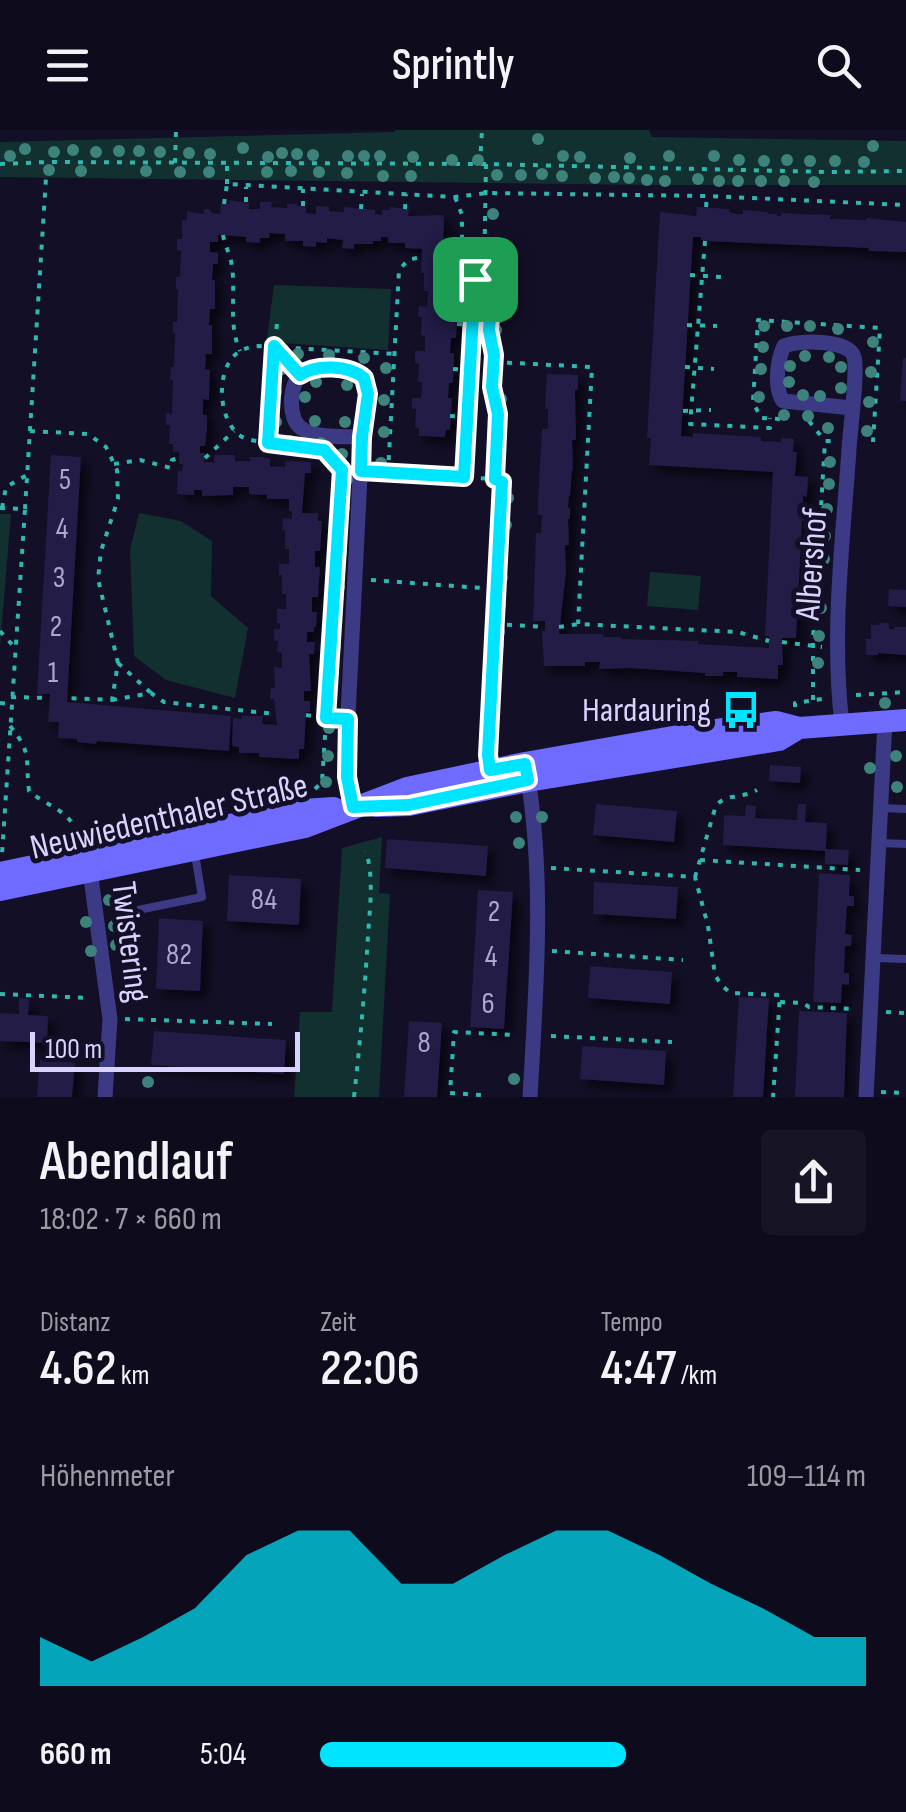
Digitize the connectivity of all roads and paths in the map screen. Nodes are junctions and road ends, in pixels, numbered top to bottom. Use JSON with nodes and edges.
{"nodes":[{"id":1,"x":176,"y":130,"type":"edge"},
{"id":2,"x":482,"y":130,"type":"edge"},
{"id":3,"x":46,"y":162,"type":"junction"},
{"id":4,"x":175,"y":163,"type":"junction"},
{"id":5,"x":228,"y":163,"type":"junction"},
{"id":6,"x":0,"y":164,"type":"edge"},
{"id":7,"x":483,"y":164,"type":"junction"},
{"id":8,"x":906,"y":170,"type":"edge"},
{"id":9,"x":227,"y":184,"type":"junction"},
{"id":10,"x":246,"y":186,"type":"junction"},
{"id":11,"x":303,"y":188,"type":"junction"},
{"id":12,"x":362,"y":192,"type":"junction"},
{"id":13,"x":487,"y":193,"type":"junction"},
{"id":14,"x":406,"y":194,"type":"junction"},
{"id":15,"x":707,"y":196,"type":"junction"},
{"id":16,"x":455,"y":197,"type":"junction"},
{"id":17,"x":246,"y":202,"type":"dead end"},
{"id":18,"x":224,"y":204,"type":"dead end"},
{"id":19,"x":906,"y":205,"type":"edge"},
{"id":20,"x":302,"y":206,"type":"dead end"},
{"id":21,"x":706,"y":208,"type":"dead end"},
{"id":22,"x":361,"y":209,"type":"dead end"},
{"id":23,"x":405,"y":209,"type":"dead end"},
{"id":24,"x":223,"y":235,"type":"dead end"},
{"id":25,"x":696,"y":237,"type":"dead end"},
{"id":26,"x":464,"y":249,"type":"junction"},
{"id":27,"x":457,"y":254,"type":"dead end"},
{"id":28,"x":421,"y":257,"type":"dead end"},
{"id":29,"x":690,"y":275,"type":"dead end"},
{"id":30,"x":700,"y":276,"type":"junction"},
{"id":31,"x":721,"y":277,"type":"dead end"},
{"id":32,"x":459,"y":278,"type":"dead end"},
{"id":33,"x":484,"y":278,"type":"junction"},
{"id":34,"x":475,"y":279,"type":"junction"},
{"id":35,"x":490,"y":317,"type":"junction"},
{"id":36,"x":277,"y":324,"type":"dead end"},
{"id":37,"x":457,"y":324,"type":"dead end"},
{"id":38,"x":473,"y":324,"type":"junction"},
{"id":39,"x":688,"y":324,"type":"dead end"},
{"id":40,"x":697,"y":324,"type":"junction"},
{"id":41,"x":717,"y":326,"type":"dead end"},
{"id":42,"x":274,"y":346,"type":"junction"},
{"id":43,"x":240,"y":351,"type":"dead end"},
{"id":44,"x":494,"y":362,"type":"junction"},
{"id":45,"x":685,"y":367,"type":"dead end"},
{"id":46,"x":694,"y":368,"type":"junction"},
{"id":47,"x":714,"y":368,"type":"dead end"},
{"id":48,"x":453,"y":369,"type":"dead end"},
{"id":49,"x":470,"y":370,"type":"junction"},
{"id":50,"x":300,"y":375,"type":"junction"},
{"id":51,"x":852,"y":408,"type":"junction"},
{"id":52,"x":711,"y":410,"type":"dead end"},
{"id":53,"x":683,"y":411,"type":"dead end"},
{"id":54,"x":691,"y":411,"type":"junction"},
{"id":55,"x":450,"y":416,"type":"dead end"},
{"id":56,"x":468,"y":417,"type":"junction"},
{"id":57,"x":770,"y":418,"type":"junction"},
{"id":58,"x":790,"y":419,"type":"dead end"},
{"id":59,"x":808,"y":420,"type":"dead end"},
{"id":60,"x":235,"y":430,"type":"dead end"},
{"id":61,"x":30,"y":431,"type":"junction"},
{"id":62,"x":362,"y":437,"type":"junction"},
{"id":63,"x":825,"y":441,"type":"junction"},
{"id":64,"x":850,"y":441,"type":"junction"},
{"id":65,"x":873,"y":442,"type":"dead end"},
{"id":66,"x":305,"y":448,"type":"dead end"},
{"id":67,"x":324,"y":450,"type":"dead end"},
{"id":68,"x":179,"y":458,"type":"dead end"},
{"id":69,"x":204,"y":458,"type":"dead end"},
{"id":70,"x":114,"y":464,"type":"junction"},
{"id":71,"x":361,"y":471,"type":"junction"},
{"id":72,"x":388,"y":473,"type":"junction"},
{"id":73,"x":26,"y":475,"type":"junction"},
{"id":74,"x":464,"y":477,"type":"junction"},
{"id":75,"x":495,"y":479,"type":"junction"},
{"id":76,"x":341,"y":489,"type":"dead end"},
{"id":77,"x":1,"y":508,"type":"edge"},
{"id":78,"x":340,"y":508,"type":"dead end"},
{"id":79,"x":25,"y":509,"type":"junction"},
{"id":80,"x":355,"y":579,"type":"junction"},
{"id":81,"x":496,"y":590,"type":"junction"},
{"id":82,"x":494,"y":624,"type":"junction"},
{"id":83,"x":578,"y":624,"type":"junction"},
{"id":84,"x":544,"y":627,"type":"dead end"},
{"id":85,"x":558,"y":627,"type":"dead end"},
{"id":86,"x":0,"y":631,"type":"edge"},
{"id":87,"x":769,"y":642,"type":"dead end"},
{"id":88,"x":782,"y":642,"type":"dead end"},
{"id":89,"x":836,"y":647,"type":"junction"},
{"id":90,"x":813,"y":648,"type":"junction"},
{"id":91,"x":16,"y":649,"type":"junction"},
{"id":92,"x":118,"y":663,"type":"junction"},
{"id":93,"x":151,"y":693,"type":"junction"},
{"id":94,"x":50,"y":698,"type":"dead end"},
{"id":95,"x":67,"y":698,"type":"dead end"},
{"id":96,"x":112,"y":700,"type":"junction"},
{"id":97,"x":813,"y":700,"type":"dead end"},
{"id":98,"x":11,"y":701,"type":"junction"},
{"id":99,"x":0,"y":703,"type":"edge"},
{"id":100,"x":275,"y":714,"type":"dead end"},
{"id":101,"x":306,"y":715,"type":"dead end"},
{"id":102,"x":326,"y":718,"type":"junction"},
{"id":103,"x":348,"y":719,"type":"junction"},
{"id":104,"x":896,"y":721,"type":"edge"},
{"id":105,"x":842,"y":724,"type":"junction"},
{"id":106,"x":10,"y":726,"type":"junction"},
{"id":107,"x":490,"y":770,"type":"junction"},
{"id":108,"x":526,"y":772,"type":"junction"},
{"id":109,"x":757,"y":790,"type":"dead end"},
{"id":110,"x":353,"y":807,"type":"junction"},
{"id":111,"x":882,"y":808,"type":"junction"},
{"id":112,"x":906,"y":809,"type":"edge"},
{"id":113,"x":302,"y":810,"type":"junction"},
{"id":114,"x":880,"y":843,"type":"junction"},
{"id":115,"x":906,"y":844,"type":"edge"},
{"id":116,"x":194,"y":850,"type":"junction"},
{"id":117,"x":366,"y":851,"type":"dead end"},
{"id":118,"x":700,"y":860,"type":"junction"},
{"id":119,"x":85,"y":861,"type":"junction"},
{"id":120,"x":536,"y":867,"type":"junction"},
{"id":121,"x":878,"y":871,"type":"junction"},
{"id":122,"x":696,"y":877,"type":"junction"},
{"id":123,"x":1,"y":879,"type":"edge"},
{"id":124,"x":133,"y":910,"type":"dead end"},
{"id":125,"x":537,"y":950,"type":"junction"},
{"id":126,"x":874,"y":958,"type":"junction"},
{"id":127,"x":906,"y":959,"type":"edge"},
{"id":128,"x":683,"y":960,"type":"dead end"},
{"id":129,"x":0,"y":994,"type":"edge"},
{"id":130,"x":108,"y":999,"type":"junction"},
{"id":131,"x":780,"y":1002,"type":"junction"},
{"id":132,"x":871,"y":1010,"type":"junction"},
{"id":133,"x":110,"y":1018,"type":"junction"},
{"id":134,"x":272,"y":1024,"type":"dead end"},
{"id":135,"x":906,"y":1093,"type":"edge"},
{"id":136,"x":866,"y":1094,"type":"edge"},
{"id":137,"x":105,"y":1097,"type":"edge"},
{"id":138,"x":354,"y":1097,"type":"edge"},
{"id":139,"x":530,"y":1097,"type":"edge"},
{"id":140,"x":774,"y":1097,"type":"edge"}],
"edges":[{"from":1,"to":4,"type":"path"},
{"from":2,"to":7,"type":"path"},
{"from":3,"to":4,"type":"path"},
{"from":3,"to":6,"type":"path"},
{"from":3,"to":61,"type":"path"},
{"from":4,"to":5,"type":"path"},
{"from":5,"to":7,"type":"path"},
{"from":5,"to":9,"type":"path"},
{"from":7,"to":8,"type":"path"},
{"from":7,"to":13,"type":"path"},
{"from":9,"to":10,"type":"path"},
{"from":9,"to":18,"type":"path"},
{"from":10,"to":11,"type":"path"},
{"from":10,"to":17,"type":"path"},
{"from":11,"to":12,"type":"path"},
{"from":11,"to":20,"type":"path"},
{"from":12,"to":14,"type":"path"},
{"from":12,"to":22,"type":"path"},
{"from":13,"to":15,"type":"path"},
{"from":13,"to":16,"type":"path"},
{"from":13,"to":33,"type":"path"},
{"from":14,"to":16,"type":"path"},
{"from":14,"to":23,"type":"path"},
{"from":15,"to":19,"type":"path"},
{"from":15,"to":21,"type":"path"},
{"from":16,"to":26,"type":"path"},
{"from":24,"to":43,"type":"path"},
{"from":25,"to":30,"type":"path"},
{"from":26,"to":27,"type":"path"},
{"from":26,"to":34,"type":"path"},
{"from":28,"to":72,"type":"path"},
{"from":29,"to":30,"type":"path"},
{"from":30,"to":31,"type":"path"},
{"from":30,"to":40,"type":"path"},
{"from":32,"to":34,"type":"path"},
{"from":33,"to":34,"type":"path"},
{"from":33,"to":35,"type":"path"},
{"from":34,"to":38,"type":"path"},
{"from":35,"to":38,"type":"path"},
{"from":35,"to":44,"type":"path"},
{"from":36,"to":42,"type":"path"},
{"from":37,"to":38,"type":"path"},
{"from":38,"to":49,"type":"path"},
{"from":39,"to":40,"type":"path"},
{"from":40,"to":41,"type":"path"},
{"from":40,"to":46,"type":"path"},
{"from":42,"to":50,"type":"path"},
{"from":42,"to":66,"type":"path"},
{"from":44,"to":75,"type":"path"},
{"from":44,"to":83,"type":"path"},
{"from":45,"to":46,"type":"path"},
{"from":46,"to":47,"type":"path"},
{"from":46,"to":54,"type":"path"},
{"from":48,"to":49,"type":"path"},
{"from":49,"to":56,"type":"path"},
{"from":50,"to":62,"type":"street"},
{"from":50,"to":62,"type":"street"},
{"from":51,"to":51,"type":"street","name":"Albershof"},
{"from":51,"to":64,"type":"street","name":"Albershof"},
{"from":52,"to":54,"type":"path"},
{"from":53,"to":54,"type":"path"},
{"from":54,"to":57,"type":"path"},
{"from":55,"to":56,"type":"path"},
{"from":56,"to":74,"type":"path"},
{"from":57,"to":58,"type":"path"},
{"from":57,"to":65,"type":"path"},
{"from":59,"to":63,"type":"path"},
{"from":60,"to":69,"type":"path"},
{"from":61,"to":70,"type":"path"},
{"from":61,"to":73,"type":"path"},
{"from":62,"to":71,"type":"street"},
{"from":63,"to":64,"type":"path"},
{"from":63,"to":90,"type":"path"},
{"from":64,"to":89,"type":"street","name":"Albershof"},
{"from":67,"to":76,"type":"path"},
{"from":68,"to":70,"type":"path"},
{"from":70,"to":92,"type":"path"},
{"from":71,"to":72,"type":"path"},
{"from":71,"to":80,"type":"street"},
{"from":72,"to":74,"type":"path"},
{"from":73,"to":77,"type":"path"},
{"from":73,"to":79,"type":"path"},
{"from":74,"to":75,"type":"path"},
{"from":75,"to":81,"type":"path"},
{"from":77,"to":79,"type":"path"},
{"from":78,"to":102,"type":"path"},
{"from":79,"to":91,"type":"path"},
{"from":80,"to":81,"type":"path"},
{"from":80,"to":103,"type":"street"},
{"from":81,"to":82,"type":"path"},
{"from":82,"to":84,"type":"path"},
{"from":82,"to":107,"type":"path"},
{"from":83,"to":85,"type":"path"},
{"from":83,"to":87,"type":"path"},
{"from":86,"to":91,"type":"path"},
{"from":88,"to":90,"type":"path"},
{"from":89,"to":90,"type":"path"},
{"from":89,"to":105,"type":"street","name":"Albershof"},
{"from":90,"to":97,"type":"path"},
{"from":91,"to":98,"type":"path"},
{"from":92,"to":93,"type":"path"},
{"from":92,"to":96,"type":"path"},
{"from":93,"to":96,"type":"path"},
{"from":93,"to":100,"type":"path"},
{"from":94,"to":98,"type":"path"},
{"from":95,"to":96,"type":"path"},
{"from":98,"to":99,"type":"path"},
{"from":98,"to":106,"type":"path"},
{"from":101,"to":102,"type":"path"},
{"from":102,"to":103,"type":"path"},
{"from":102,"to":113,"type":"path"},
{"from":103,"to":110,"type":"street"},
{"from":104,"to":105,"type":"street","name":"Neuwiedenthaler Straße"},
{"from":104,"to":111,"type":"street"},
{"from":105,"to":108,"type":"street","name":"Neuwiedenthaler Straße"},
{"from":106,"to":119,"type":"path"},
{"from":106,"to":123,"type":"path"},
{"from":107,"to":108,"type":"street","name":"Neuwiedenthaler Straße"},
{"from":107,"to":110,"type":"street","name":"Neuwiedenthaler Straße"},
{"from":108,"to":110,"type":"street","name":"Neuwiedenthaler Straße"},
{"from":108,"to":120,"type":"street"},
{"from":109,"to":118,"type":"path"},
{"from":110,"to":113,"type":"street","name":"Neuwiedenthaler Straße"},
{"from":110,"to":116,"type":"street","name":"Neuwiedenthaler Straße"},
{"from":111,"to":112,"type":"lane"},
{"from":111,"to":114,"type":"street"},
{"from":113,"to":119,"type":"street","name":"Neuwiedenthaler Straße"},
{"from":114,"to":115,"type":"lane"},
{"from":114,"to":121,"type":"street"},
{"from":116,"to":119,"type":"street","name":"Neuwiedenthaler Straße"},
{"from":116,"to":124,"type":"lane"},
{"from":117,"to":138,"type":"path"},
{"from":118,"to":121,"type":"path"},
{"from":118,"to":122,"type":"path"},
{"from":119,"to":123,"type":"street","name":"Neuwiedenthaler Straße"},
{"from":119,"to":130,"type":"street","name":"Twistering"},
{"from":120,"to":122,"type":"path"},
{"from":120,"to":125,"type":"street"},
{"from":121,"to":126,"type":"street"},
{"from":122,"to":131,"type":"path"},
{"from":125,"to":128,"type":"path"},
{"from":125,"to":139,"type":"street"},
{"from":126,"to":127,"type":"lane"},
{"from":126,"to":132,"type":"street"},
{"from":129,"to":130,"type":"path"},
{"from":130,"to":133,"type":"street","name":"Twistering"},
{"from":131,"to":132,"type":"path"},
{"from":131,"to":140,"type":"path"},
{"from":132,"to":136,"type":"street"},
{"from":133,"to":134,"type":"path"},
{"from":133,"to":137,"type":"street","name":"Twistering"},
{"from":135,"to":136,"type":"path"}]}
